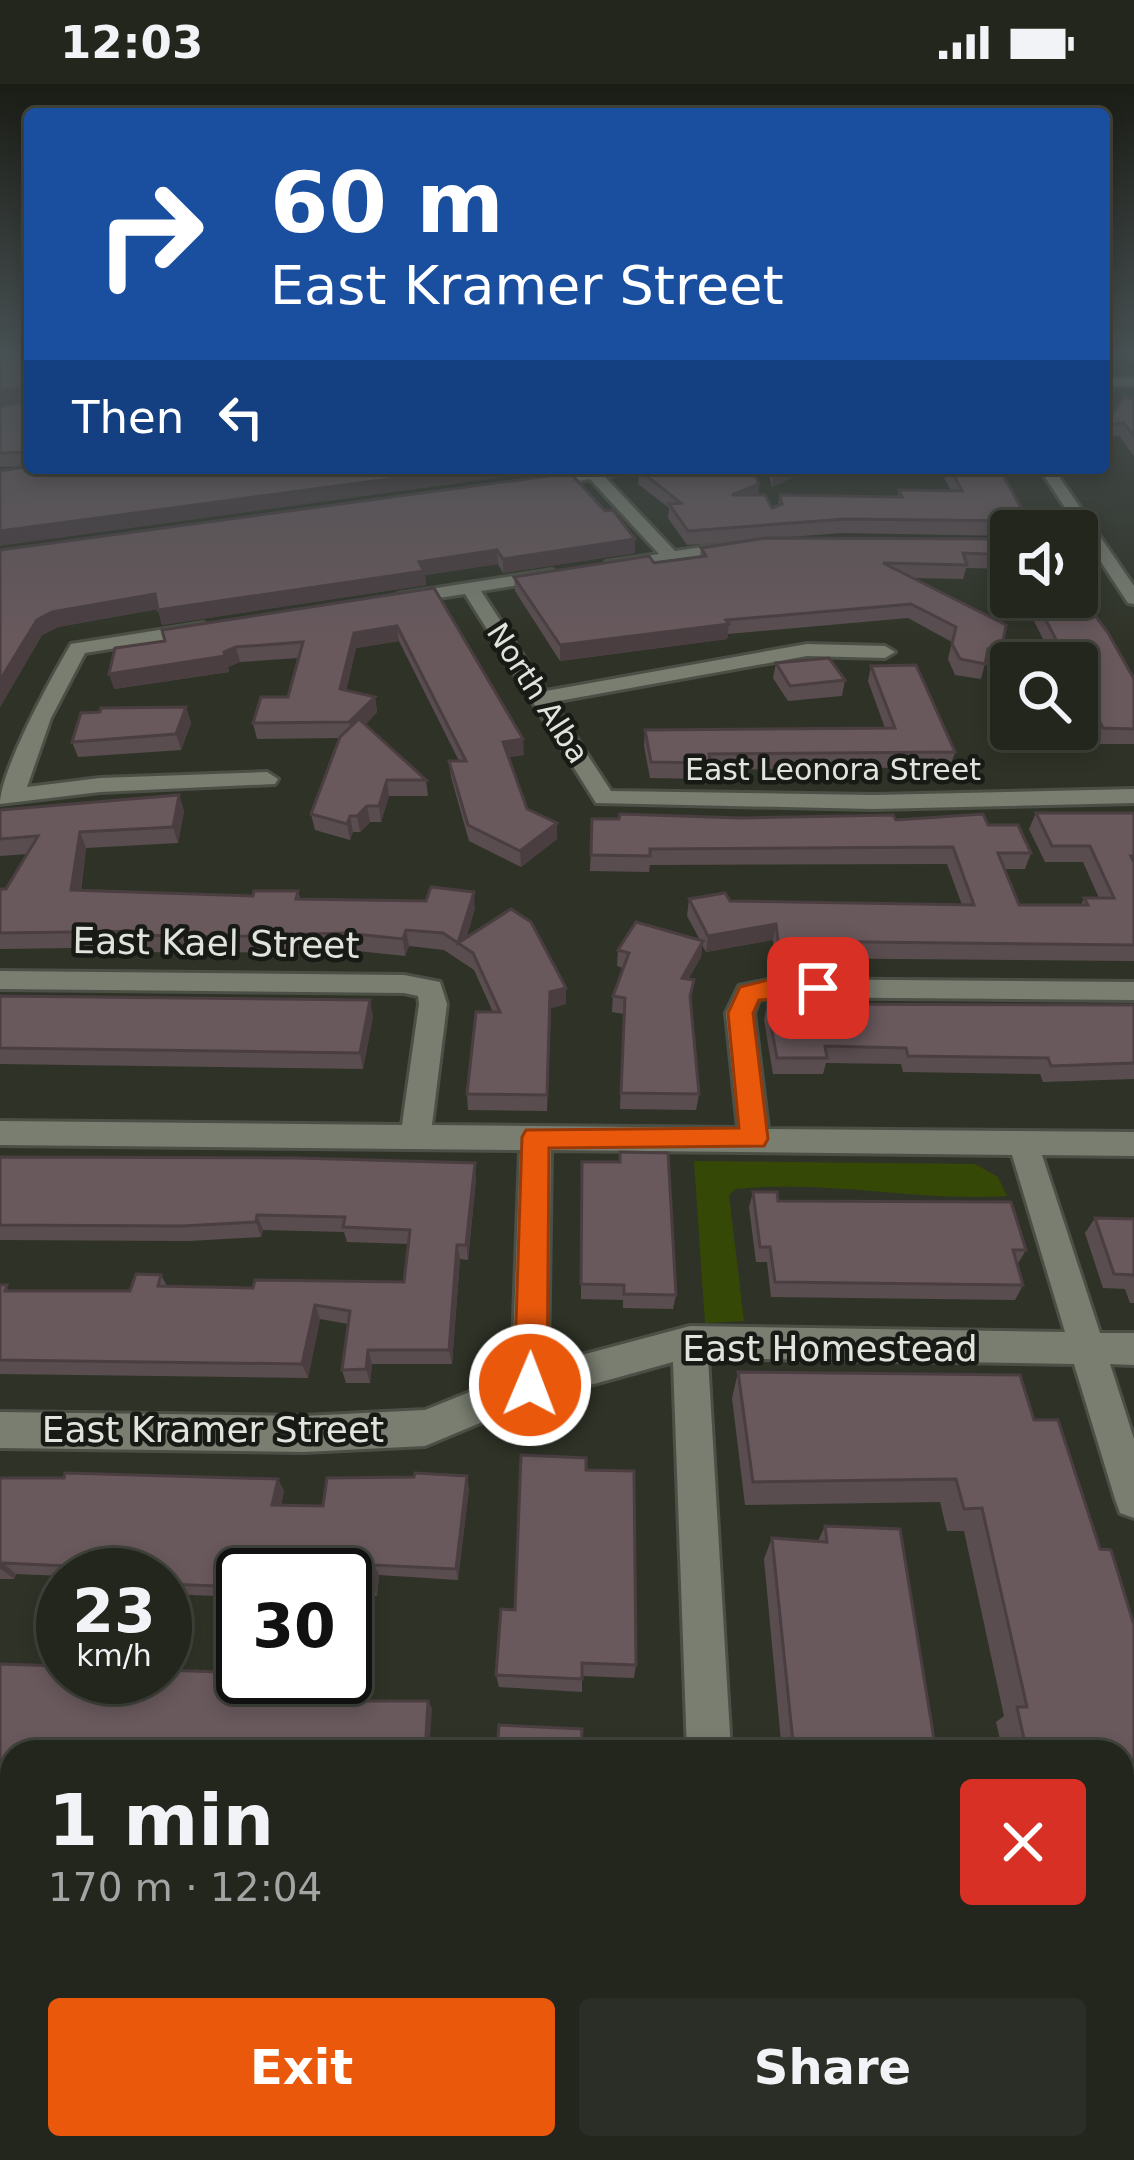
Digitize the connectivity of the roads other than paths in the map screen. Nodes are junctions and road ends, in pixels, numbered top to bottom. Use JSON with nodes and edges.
{"nodes":[{"id":1,"x":600,"y":474,"type":"edge"},
{"id":2,"x":1050,"y":474,"type":"edge"},
{"id":3,"x":594,"y":475,"type":"junction"},
{"id":4,"x":523,"y":484,"type":"edge"},
{"id":5,"x":763,"y":543,"type":"edge"},
{"id":6,"x":1099,"y":547,"type":"joint"},
{"id":7,"x":671,"y":557,"type":"junction"},
{"id":8,"x":470,"y":589,"type":"junction"},
{"id":9,"x":1134,"y":599,"type":"edge"},
{"id":10,"x":378,"y":602,"type":"edge"},
{"id":11,"x":217,"y":627,"type":"edge"},
{"id":12,"x":885,"y":652,"type":"dead end"},
{"id":13,"x":542,"y":698,"type":"junction"},
{"id":14,"x":267,"y":778,"type":"dead end"},
{"id":15,"x":1134,"y":796,"type":"edge"},
{"id":16,"x":6,"y":797,"type":"edge"},
{"id":17,"x":604,"y":798,"type":"joint"},
{"id":18,"x":0,"y":980,"type":"edge"},
{"id":19,"x":1134,"y":991,"type":"edge"},
{"id":20,"x":0,"y":1132,"type":"edge"},
{"id":21,"x":416,"y":1136,"type":"junction"},
{"id":22,"x":536,"y":1137,"type":"junction"},
{"id":23,"x":754,"y":1139,"type":"junction"},
{"id":24,"x":1023,"y":1142,"type":"junction"},
{"id":25,"x":1134,"y":1144,"type":"edge"},
{"id":26,"x":690,"y":1342,"type":"junction"},
{"id":27,"x":1087,"y":1348,"type":"junction"},
{"id":28,"x":1134,"y":1349,"type":"edge"},
{"id":29,"x":530,"y":1385,"type":"junction"},
{"id":30,"x":0,"y":1430,"type":"edge"},
{"id":31,"x":1134,"y":1498,"type":"edge"},
{"id":32,"x":708,"y":1740,"type":"edge"}],
"edges":[{"from":1,"to":3,"type":"street"},
{"from":2,"to":6,"type":"street"},
{"from":3,"to":4,"type":"street"},
{"from":3,"to":7,"type":"street"},
{"from":5,"to":7,"type":"street"},
{"from":6,"to":9,"type":"street"},
{"from":7,"to":8,"type":"street"},
{"from":8,"to":10,"type":"street"},
{"from":8,"to":13,"type":"street","name":"North Alba"},
{"from":11,"to":16,"type":"street"},
{"from":12,"to":13,"type":"street"},
{"from":13,"to":17,"type":"street","name":"North Alba"},
{"from":14,"to":16,"type":"street"},
{"from":15,"to":17,"type":"street","name":"East Leonora Street"},
{"from":18,"to":21,"type":"street","name":"East Kael Street"},
{"from":19,"to":23,"type":"street"},
{"from":20,"to":21,"type":"street"},
{"from":21,"to":22,"type":"street"},
{"from":22,"to":23,"type":"street"},
{"from":22,"to":29,"type":"street"},
{"from":23,"to":24,"type":"street"},
{"from":24,"to":25,"type":"street"},
{"from":24,"to":27,"type":"street"},
{"from":26,"to":27,"type":"street","name":"East Homestead"},
{"from":26,"to":29,"type":"street","name":"East Homestead"},
{"from":26,"to":32,"type":"street"},
{"from":27,"to":28,"type":"street","name":"East Homestead"},
{"from":27,"to":31,"type":"street"},
{"from":29,"to":30,"type":"street","name":"East Kramer Street"}]}
